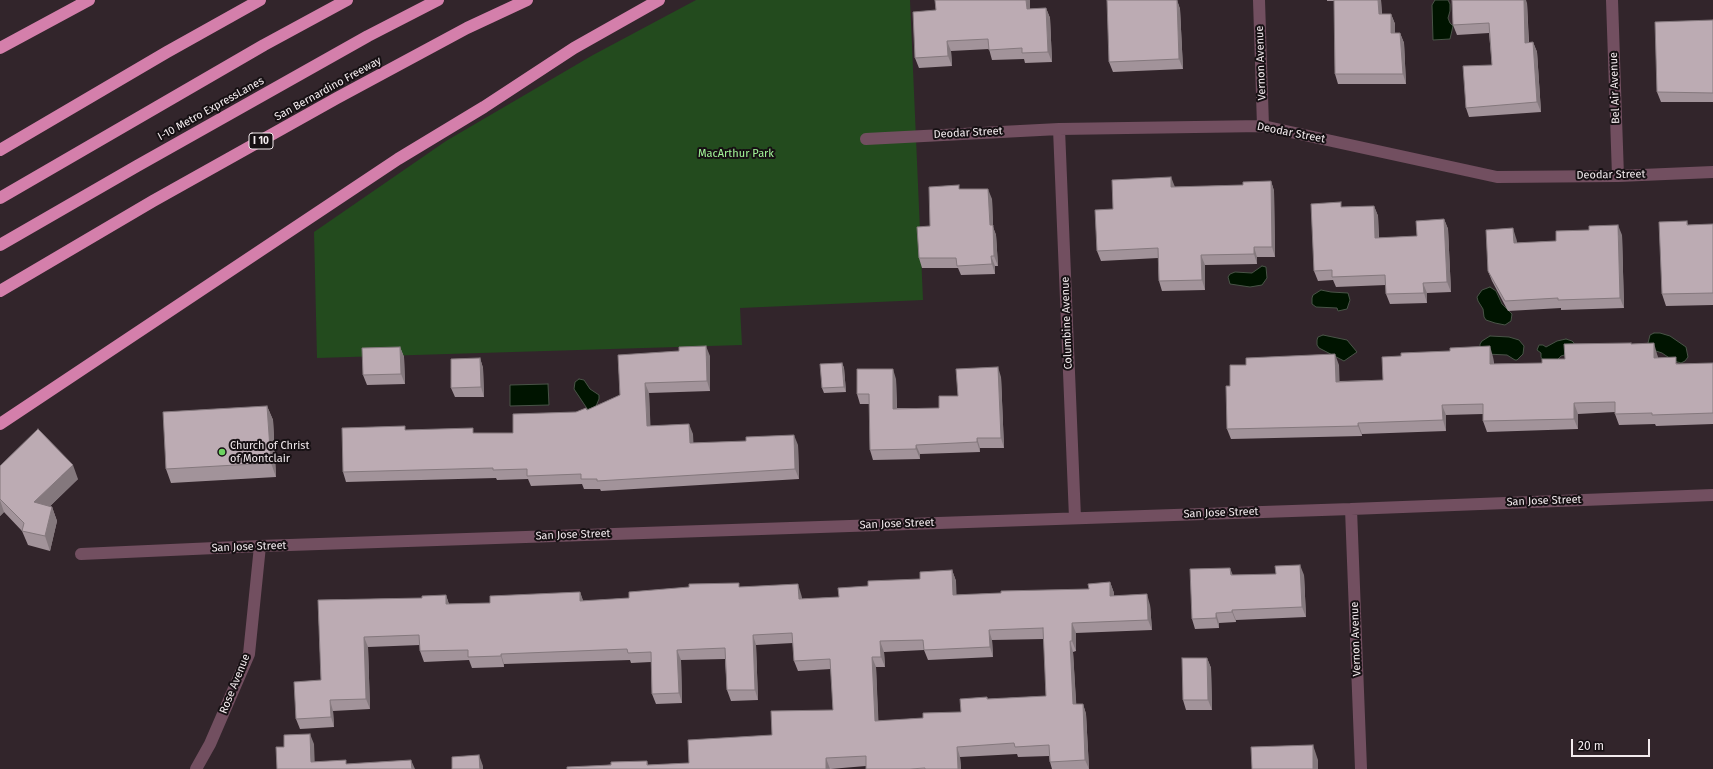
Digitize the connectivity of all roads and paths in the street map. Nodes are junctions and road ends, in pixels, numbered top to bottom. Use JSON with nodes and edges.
{"nodes":[{"id":1,"x":89,"y":0,"type":"edge"},
{"id":2,"x":260,"y":0,"type":"edge"},
{"id":3,"x":347,"y":0,"type":"edge"},
{"id":4,"x":438,"y":0,"type":"edge"},
{"id":5,"x":527,"y":0,"type":"edge"},
{"id":6,"x":660,"y":0,"type":"edge"},
{"id":7,"x":1259,"y":0,"type":"edge"},
{"id":8,"x":1612,"y":0,"type":"edge"},
{"id":9,"x":0,"y":48,"type":"edge"},
{"id":10,"x":1263,"y":126,"type":"junction"},
{"id":11,"x":1059,"y":129,"type":"junction"},
{"id":12,"x":866,"y":138,"type":"dead end"},
{"id":13,"x":0,"y":150,"type":"edge"},
{"id":14,"x":1713,"y":172,"type":"edge"},
{"id":15,"x":1618,"y":176,"type":"junction"},
{"id":16,"x":0,"y":198,"type":"edge"},
{"id":17,"x":0,"y":245,"type":"edge"},
{"id":18,"x":0,"y":291,"type":"edge"},
{"id":19,"x":0,"y":424,"type":"edge"},
{"id":20,"x":1713,"y":495,"type":"edge"},
{"id":21,"x":1351,"y":509,"type":"junction"},
{"id":22,"x":1075,"y":518,"type":"junction"},
{"id":23,"x":260,"y":546,"type":"junction"},
{"id":24,"x":81,"y":554,"type":"dead end"},
{"id":25,"x":196,"y":769,"type":"edge"},
{"id":26,"x":1361,"y":769,"type":"edge"}],
"edges":[{"from":1,"to":9,"type":"highway"},
{"from":2,"to":13,"type":"highway"},
{"from":3,"to":16,"type":"highway"},
{"from":4,"to":17,"type":"highway","name":"I-10 Metro ExpressLanes"},
{"from":5,"to":18,"type":"highway","name":"San Bernardino Freeway","number":"I 10"},
{"from":6,"to":19,"type":"highway"},
{"from":7,"to":10,"type":"street","name":"Vernon Avenue"},
{"from":8,"to":15,"type":"street","name":"Bel Air Avenue"},
{"from":10,"to":11,"type":"street","name":"Deodar Street"},
{"from":10,"to":15,"type":"street","name":"Deodar Street"},
{"from":11,"to":12,"type":"street","name":"Deodar Street"},
{"from":11,"to":22,"type":"street","name":"Columbine Avenue"},
{"from":14,"to":15,"type":"street","name":"Deodar Street"},
{"from":20,"to":21,"type":"street","name":"San Jose Street"},
{"from":21,"to":22,"type":"street","name":"San Jose Street"},
{"from":21,"to":26,"type":"street","name":"Vernon Avenue"},
{"from":22,"to":23,"type":"street","name":"San Jose Street"},
{"from":23,"to":24,"type":"street","name":"San Jose Street"},
{"from":23,"to":25,"type":"street","name":"Rose Avenue"}]}
